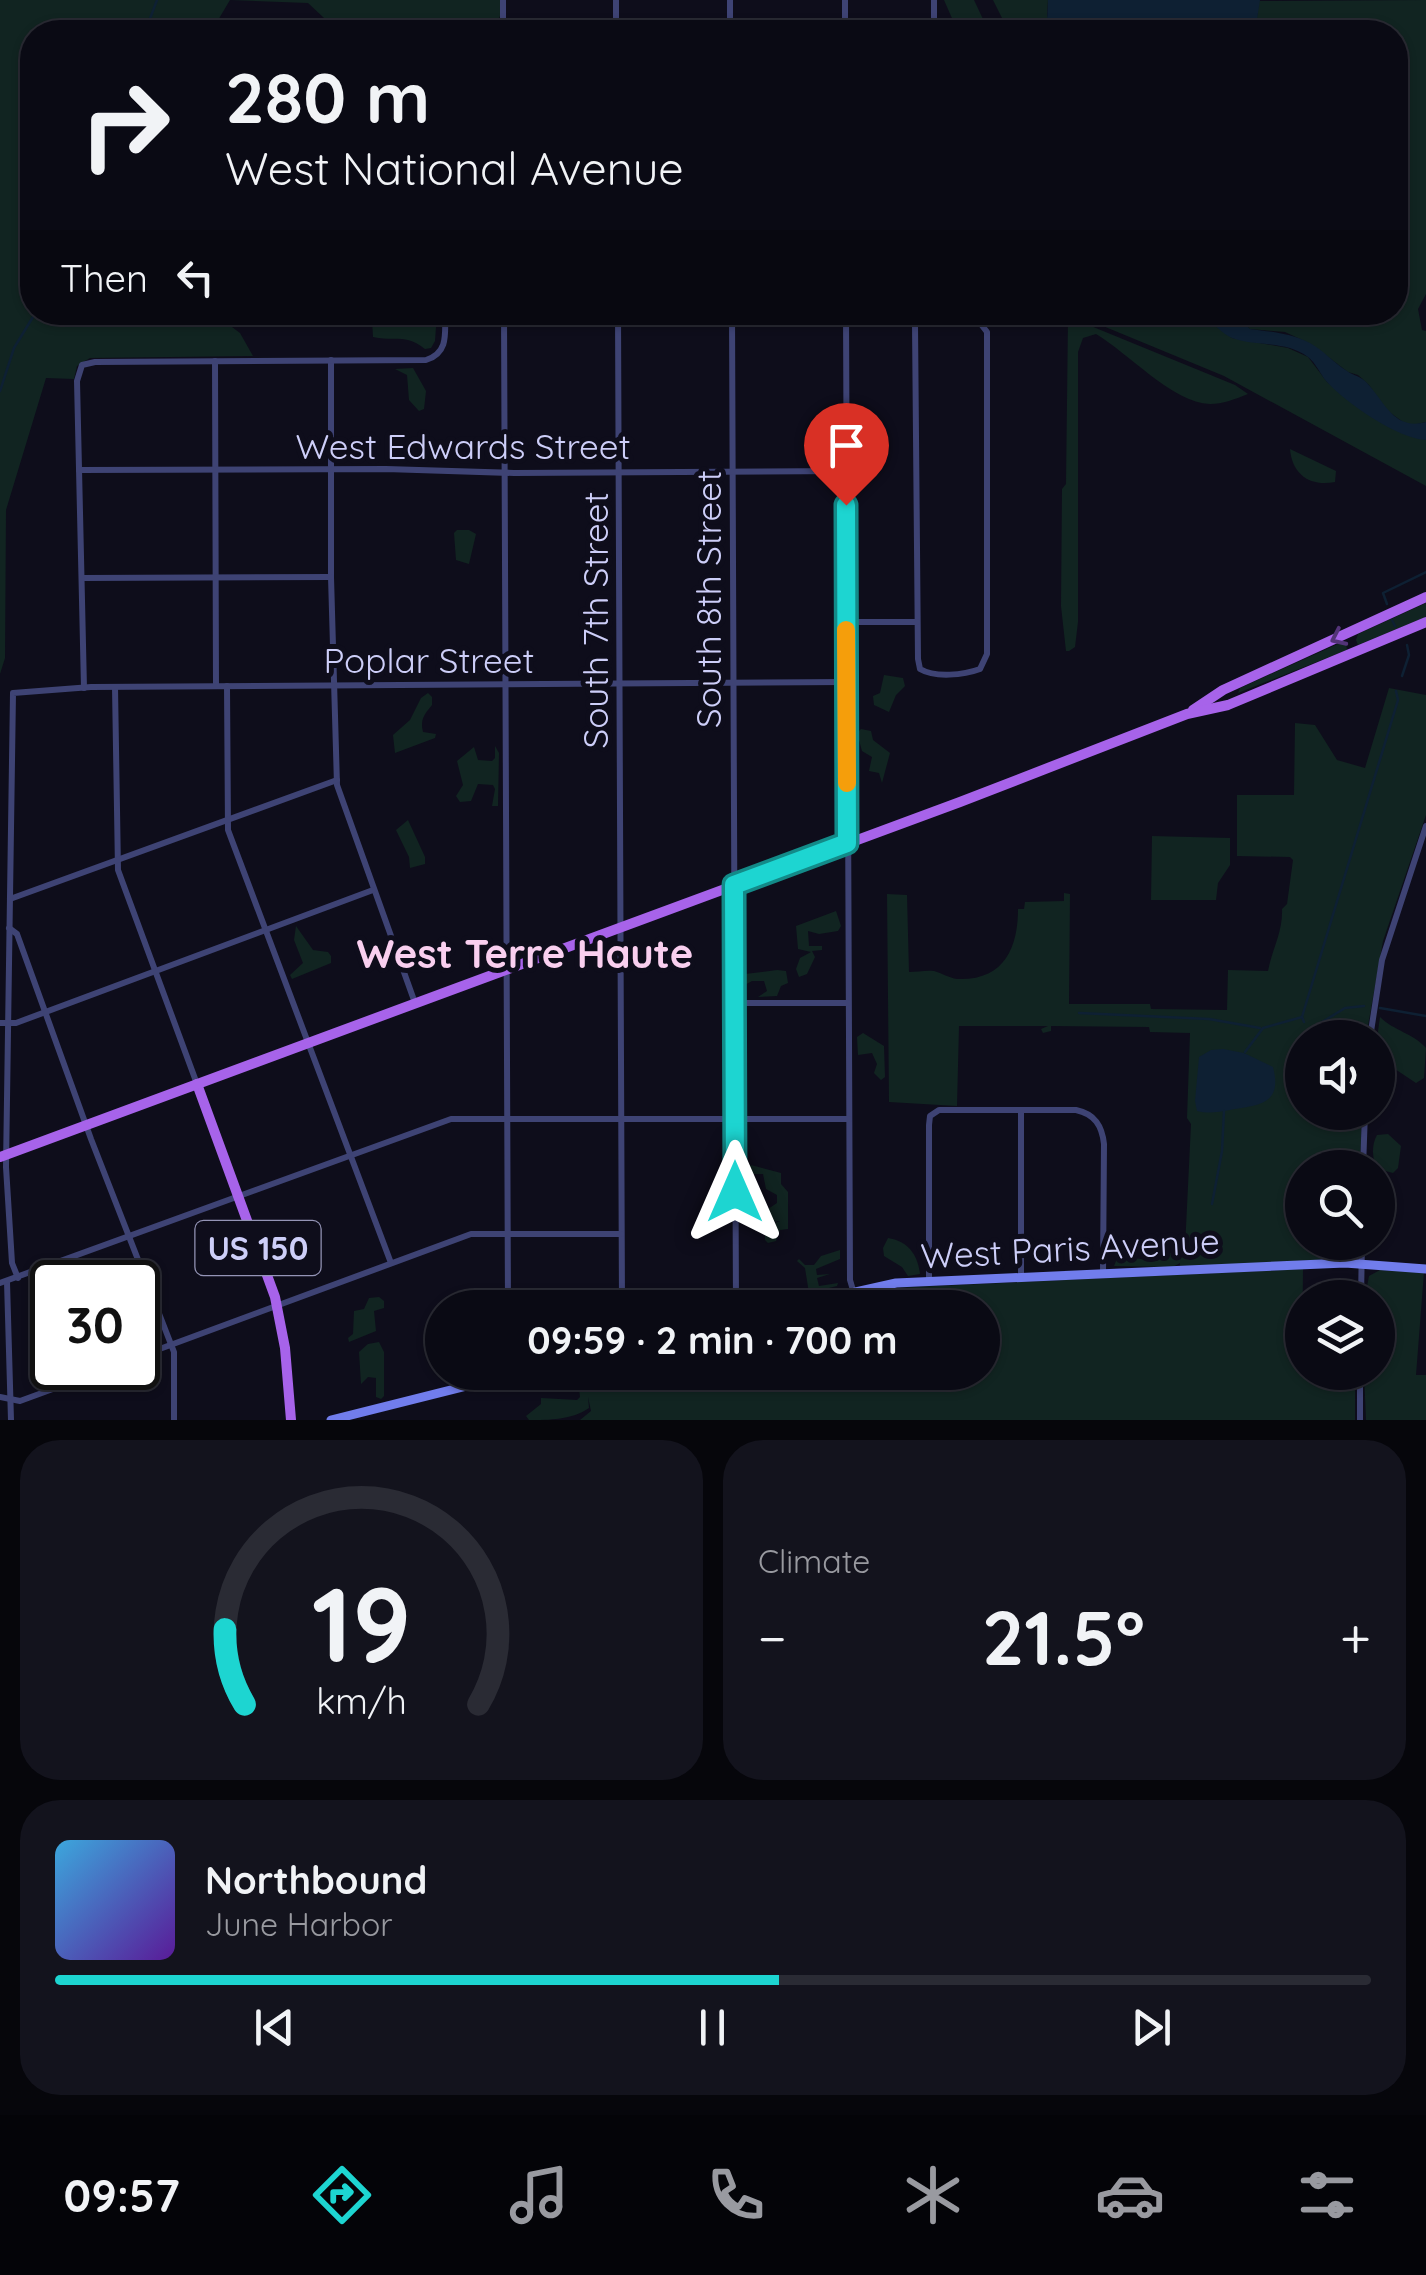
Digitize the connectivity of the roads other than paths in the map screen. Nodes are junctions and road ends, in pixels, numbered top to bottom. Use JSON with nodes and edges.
{"nodes":[{"id":1,"x":445,"y":325,"type":"edge"},
{"id":2,"x":504,"y":325,"type":"edge"},
{"id":3,"x":618,"y":325,"type":"edge"},
{"id":4,"x":732,"y":325,"type":"edge"},
{"id":5,"x":846,"y":325,"type":"edge"},
{"id":6,"x":915,"y":325,"type":"edge"},
{"id":7,"x":983,"y":325,"type":"edge"},
{"id":8,"x":331,"y":360,"type":"junction"},
{"id":9,"x":215,"y":361,"type":"junction"},
{"id":10,"x":215,"y":469,"type":"junction"},
{"id":11,"x":331,"y":469,"type":"junction"},
{"id":12,"x":79,"y":470,"type":"junction"},
{"id":13,"x":733,"y":471,"type":"junction"},
{"id":14,"x":846,"y":471,"type":"junction"},
{"id":15,"x":619,"y":472,"type":"junction"},
{"id":16,"x":505,"y":473,"type":"junction"},
{"id":17,"x":331,"y":577,"type":"junction"},
{"id":18,"x":82,"y":578,"type":"junction"},
{"id":19,"x":216,"y":578,"type":"junction"},
{"id":20,"x":1426,"y":597,"type":"edge"},
{"id":21,"x":846,"y":622,"type":"junction"},
{"id":22,"x":917,"y":622,"type":"junction"},
{"id":23,"x":1426,"y":622,"type":"edge"},
{"id":24,"x":846,"y":682,"type":"junction"},
{"id":25,"x":507,"y":684,"type":"junction"},
{"id":26,"x":621,"y":684,"type":"junction"},
{"id":27,"x":733,"y":684,"type":"junction"},
{"id":28,"x":216,"y":686,"type":"junction"},
{"id":29,"x":227,"y":686,"type":"junction"},
{"id":30,"x":334,"y":686,"type":"junction"},
{"id":31,"x":115,"y":687,"type":"junction"},
{"id":32,"x":84,"y":688,"type":"junction"},
{"id":33,"x":1187,"y":714,"type":"junction"},
{"id":34,"x":337,"y":780,"type":"junction"},
{"id":35,"x":227,"y":821,"type":"junction"},
{"id":36,"x":1426,"y":826,"type":"edge"},
{"id":37,"x":847,"y":843,"type":"junction"},
{"id":38,"x":116,"y":862,"type":"junction"},
{"id":39,"x":734,"y":885,"type":"junction"},
{"id":40,"x":374,"y":890,"type":"junction"},
{"id":41,"x":10,"y":899,"type":"junction"},
{"id":42,"x":621,"y":927,"type":"junction"},
{"id":43,"x":9,"y":928,"type":"junction"},
{"id":44,"x":266,"y":930,"type":"junction"},
{"id":45,"x":507,"y":969,"type":"junction"},
{"id":46,"x":155,"y":971,"type":"junction"},
{"id":47,"x":414,"y":1003,"type":"junction"},
{"id":48,"x":848,"y":1003,"type":"junction"},
{"id":49,"x":734,"y":1004,"type":"junction"},
{"id":50,"x":45,"y":1012,"type":"junction"},
{"id":51,"x":1373,"y":1020,"type":"edge"},
{"id":52,"x":4,"y":1023,"type":"edge"},
{"id":53,"x":307,"y":1043,"type":"junction"},
{"id":54,"x":197,"y":1084,"type":"junction"},
{"id":55,"x":1022,"y":1110,"type":"junction"},
{"id":56,"x":849,"y":1118,"type":"junction"},
{"id":57,"x":508,"y":1119,"type":"junction"},
{"id":58,"x":621,"y":1119,"type":"junction"},
{"id":59,"x":735,"y":1119,"type":"junction"},
{"id":60,"x":86,"y":1125,"type":"junction"},
{"id":61,"x":4,"y":1155,"type":"edge"},
{"id":62,"x":350,"y":1155,"type":"junction"},
{"id":63,"x":239,"y":1196,"type":"junction"},
{"id":64,"x":508,"y":1234,"type":"junction"},
{"id":65,"x":621,"y":1234,"type":"junction"},
{"id":66,"x":129,"y":1238,"type":"junction"},
{"id":67,"x":391,"y":1263,"type":"junction"},
{"id":68,"x":1362,"y":1263,"type":"junction"},
{"id":69,"x":1426,"y":1268,"type":"edge"},
{"id":70,"x":1103,"y":1274,"type":"junction"},
{"id":71,"x":18,"y":1278,"type":"junction"},
{"id":72,"x":1021,"y":1278,"type":"junction"},
{"id":73,"x":1362,"y":1280,"type":"edge"},
{"id":74,"x":3,"y":1282,"type":"edge"},
{"id":75,"x":929,"y":1282,"type":"junction"},
{"id":76,"x":508,"y":1290,"type":"edge"},
{"id":77,"x":622,"y":1290,"type":"edge"},
{"id":78,"x":736,"y":1290,"type":"edge"},
{"id":79,"x":853,"y":1290,"type":"joint"},
{"id":80,"x":278,"y":1305,"type":"junction"},
{"id":81,"x":170,"y":1345,"type":"junction"},
{"id":82,"x":160,"y":1349,"type":"edge"},
{"id":83,"x":48,"y":1390,"type":"edge"},
{"id":84,"x":448,"y":1390,"type":"edge"},
{"id":85,"x":1360,"y":1390,"type":"edge"},
{"id":86,"x":0,"y":1397,"type":"edge"},
{"id":87,"x":10,"y":1399,"type":"junction"},
{"id":88,"x":1360,"y":1419,"type":"edge"},
{"id":89,"x":11,"y":1420,"type":"edge"},
{"id":90,"x":174,"y":1420,"type":"edge"},
{"id":91,"x":291,"y":1420,"type":"edge"},
{"id":92,"x":331,"y":1420,"type":"edge"}],
"edges":[{"from":1,"to":8,"type":"street"},
{"from":2,"to":16,"type":"street"},
{"from":3,"to":15,"type":"street","name":"South 7th Street"},
{"from":4,"to":13,"type":"street","name":"South 8th Street"},
{"from":5,"to":14,"type":"street"},
{"from":6,"to":22,"type":"street"},
{"from":7,"to":22,"type":"street"},
{"from":8,"to":9,"type":"street"},
{"from":8,"to":11,"type":"street"},
{"from":9,"to":10,"type":"street"},
{"from":9,"to":12,"type":"street"},
{"from":10,"to":11,"type":"street","name":"West Edwards Street"},
{"from":10,"to":12,"type":"street","name":"West Edwards Street"},
{"from":10,"to":19,"type":"street"},
{"from":11,"to":16,"type":"street","name":"West Edwards Street"},
{"from":11,"to":17,"type":"street"},
{"from":12,"to":18,"type":"street"},
{"from":13,"to":14,"type":"street","name":"West Edwards Street"},
{"from":13,"to":15,"type":"street","name":"West Edwards Street"},
{"from":13,"to":27,"type":"street","name":"South 8th Street"},
{"from":14,"to":21,"type":"street"},
{"from":15,"to":16,"type":"street","name":"West Edwards Street"},
{"from":15,"to":26,"type":"street","name":"South 7th Street"},
{"from":16,"to":25,"type":"street"},
{"from":17,"to":19,"type":"street"},
{"from":17,"to":30,"type":"street"},
{"from":18,"to":19,"type":"street"},
{"from":18,"to":32,"type":"street"},
{"from":19,"to":28,"type":"street"},
{"from":20,"to":33,"type":"main road","one_way":true},
{"from":21,"to":22,"type":"street"},
{"from":21,"to":24,"type":"street"},
{"from":23,"to":33,"type":"main road"},
{"from":24,"to":27,"type":"street","name":"Poplar Street"},
{"from":24,"to":37,"type":"street"},
{"from":25,"to":26,"type":"street","name":"Poplar Street"},
{"from":25,"to":30,"type":"street","name":"Poplar Street"},
{"from":25,"to":45,"type":"street"},
{"from":26,"to":27,"type":"street","name":"Poplar Street"},
{"from":26,"to":42,"type":"street","name":"South 7th Street"},
{"from":27,"to":39,"type":"street","name":"South 8th Street"},
{"from":28,"to":29,"type":"street","name":"Poplar Street"},
{"from":28,"to":31,"type":"street","name":"Poplar Street"},
{"from":29,"to":30,"type":"street","name":"Poplar Street"},
{"from":29,"to":35,"type":"street"},
{"from":30,"to":34,"type":"street"},
{"from":31,"to":32,"type":"street","name":"Poplar Street"},
{"from":31,"to":38,"type":"street"},
{"from":32,"to":41,"type":"street","name":"Poplar Street"},
{"from":33,"to":37,"type":"main road"},
{"from":34,"to":35,"type":"street"},
{"from":34,"to":40,"type":"street"},
{"from":35,"to":38,"type":"street"},
{"from":35,"to":44,"type":"street"},
{"from":36,"to":51,"type":"street"},
{"from":37,"to":39,"type":"main road"},
{"from":37,"to":48,"type":"street"},
{"from":38,"to":41,"type":"street"},
{"from":38,"to":46,"type":"street"},
{"from":39,"to":42,"type":"main road"},
{"from":39,"to":49,"type":"street","name":"South 8th Street"},
{"from":40,"to":44,"type":"street"},
{"from":40,"to":47,"type":"street"},
{"from":41,"to":43,"type":"street"},
{"from":42,"to":45,"type":"main road"},
{"from":42,"to":58,"type":"street","name":"South 7th Street"},
{"from":43,"to":50,"type":"street"},
{"from":43,"to":52,"type":"street"},
{"from":44,"to":46,"type":"street"},
{"from":44,"to":53,"type":"street"},
{"from":45,"to":47,"type":"main road"},
{"from":45,"to":57,"type":"street"},
{"from":46,"to":50,"type":"street"},
{"from":46,"to":54,"type":"street"},
{"from":47,"to":53,"type":"main road"},
{"from":48,"to":49,"type":"street"},
{"from":48,"to":56,"type":"street"},
{"from":49,"to":59,"type":"street","name":"South 8th Street"},
{"from":50,"to":52,"type":"street"},
{"from":50,"to":60,"type":"street"},
{"from":52,"to":61,"type":"street"},
{"from":53,"to":54,"type":"main road"},
{"from":53,"to":62,"type":"street"},
{"from":54,"to":60,"type":"main road"},
{"from":54,"to":63,"type":"main road","number":"US 150"},
{"from":55,"to":70,"type":"street"},
{"from":55,"to":72,"type":"street"},
{"from":55,"to":75,"type":"street"},
{"from":56,"to":59,"type":"street"},
{"from":56,"to":79,"type":"street"},
{"from":57,"to":58,"type":"street"},
{"from":57,"to":62,"type":"street"},
{"from":57,"to":64,"type":"street"},
{"from":58,"to":59,"type":"street"},
{"from":58,"to":65,"type":"street","name":"South 7th Street"},
{"from":59,"to":78,"type":"street","name":"South 8th Street"},
{"from":60,"to":61,"type":"main road"},
{"from":60,"to":66,"type":"street"},
{"from":61,"to":71,"type":"street"},
{"from":62,"to":63,"type":"street"},
{"from":62,"to":67,"type":"street"},
{"from":63,"to":66,"type":"street"},
{"from":63,"to":80,"type":"main road","number":"US 150"},
{"from":64,"to":65,"type":"street"},
{"from":64,"to":67,"type":"street"},
{"from":64,"to":76,"type":"street"},
{"from":65,"to":77,"type":"street","name":"South 7th Street"},
{"from":66,"to":71,"type":"street"},
{"from":66,"to":81,"type":"street"},
{"from":67,"to":80,"type":"street"},
{"from":68,"to":69,"type":"main road","name":"West Paris Avenue"},
{"from":68,"to":70,"type":"main road","name":"West Paris Avenue"},
{"from":68,"to":73,"type":"street"},
{"from":70,"to":72,"type":"main road","name":"West Paris Avenue"},
{"from":71,"to":74,"type":"street"},
{"from":72,"to":75,"type":"main road","name":"West Paris Avenue"},
{"from":74,"to":87,"type":"street"},
{"from":75,"to":79,"type":"main road","name":"West Paris Avenue"},
{"from":80,"to":81,"type":"street"},
{"from":80,"to":91,"type":"main road","number":"US 150"},
{"from":81,"to":82,"type":"street"},
{"from":81,"to":90,"type":"street"},
{"from":83,"to":87,"type":"street"},
{"from":84,"to":92,"type":"main road"},
{"from":85,"to":88,"type":"street"},
{"from":86,"to":87,"type":"street"},
{"from":87,"to":89,"type":"street"}]}
